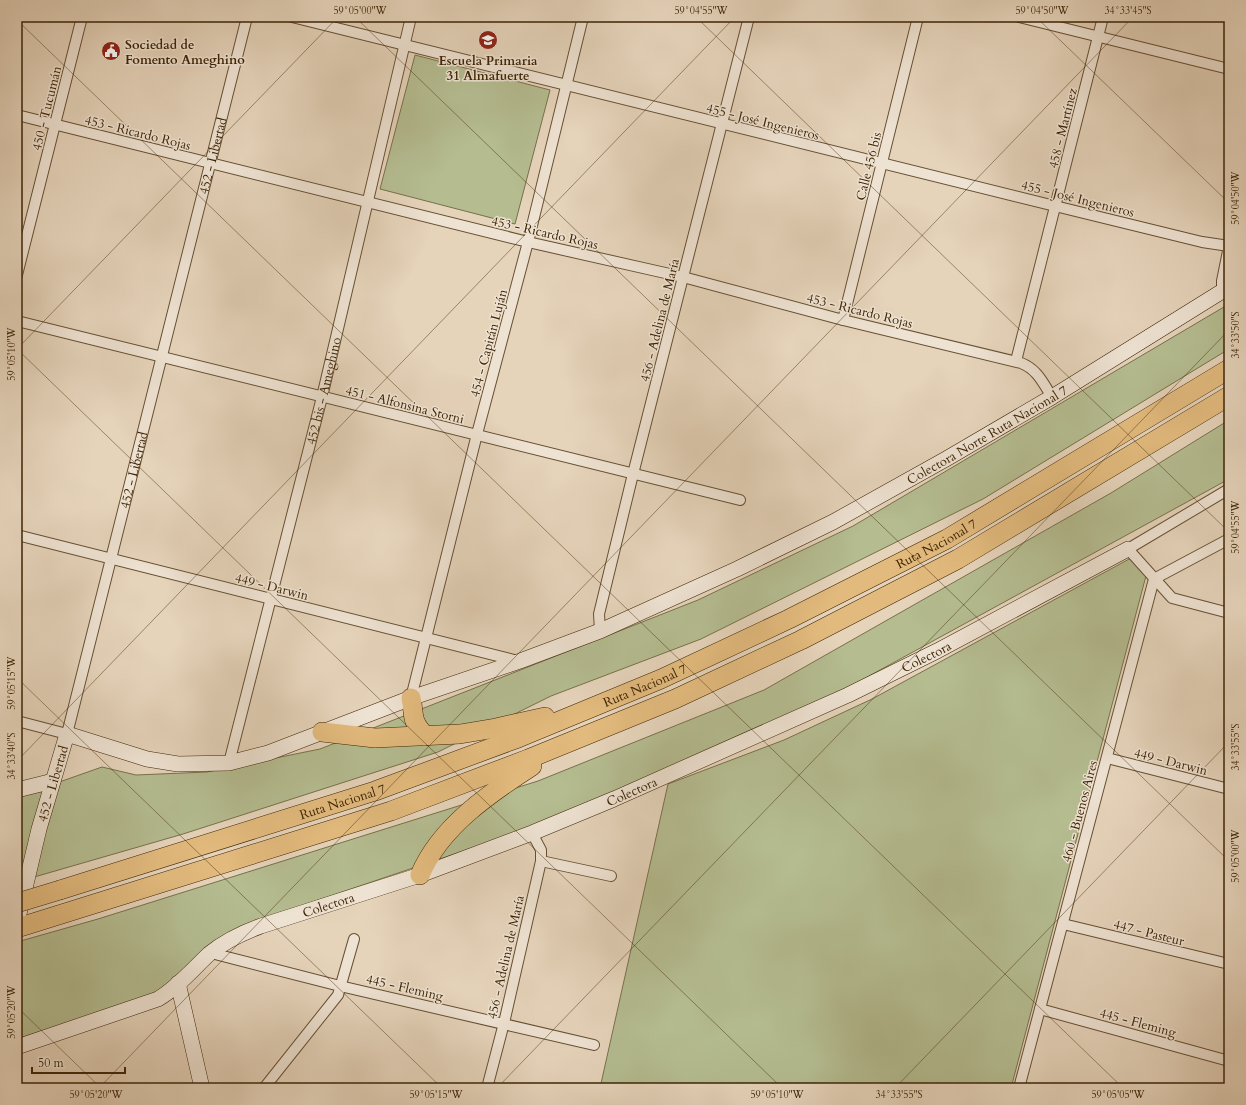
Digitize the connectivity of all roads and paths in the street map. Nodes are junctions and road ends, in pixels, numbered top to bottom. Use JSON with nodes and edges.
{"nodes":[{"id":1,"x":82,"y":17,"type":"edge"},
{"id":2,"x":247,"y":17,"type":"edge"},
{"id":3,"x":292,"y":17,"type":"edge"},
{"id":4,"x":411,"y":17,"type":"edge"},
{"id":5,"x":583,"y":17,"type":"edge"},
{"id":6,"x":749,"y":17,"type":"edge"},
{"id":7,"x":918,"y":17,"type":"edge"},
{"id":8,"x":1019,"y":17,"type":"edge"},
{"id":9,"x":1103,"y":17,"type":"edge"},
{"id":10,"x":1098,"y":37,"type":"junction"},
{"id":11,"x":404,"y":44,"type":"junction"},
{"id":12,"x":1229,"y":69,"type":"edge"},
{"id":13,"x":566,"y":86,"type":"junction"},
{"id":14,"x":17,"y":115,"type":"edge"},
{"id":15,"x":55,"y":124,"type":"junction"},
{"id":16,"x":722,"y":124,"type":"junction"},
{"id":17,"x":210,"y":163,"type":"junction"},
{"id":18,"x":882,"y":164,"type":"junction"},
{"id":19,"x":367,"y":202,"type":"junction"},
{"id":20,"x":1055,"y":206,"type":"junction"},
{"id":21,"x":528,"y":242,"type":"junction"},
{"id":22,"x":1229,"y":246,"type":"edge"},
{"id":23,"x":17,"y":275,"type":"edge"},
{"id":24,"x":683,"y":277,"type":"junction"},
{"id":25,"x":1226,"y":289,"type":"edge"},
{"id":26,"x":843,"y":320,"type":"junction"},
{"id":27,"x":17,"y":321,"type":"edge"},
{"id":28,"x":162,"y":357,"type":"junction"},
{"id":29,"x":1016,"y":361,"type":"junction"},
{"id":30,"x":1229,"y":369,"type":"edge"},
{"id":31,"x":1229,"y":396,"type":"edge"},
{"id":32,"x":322,"y":397,"type":"junction"},
{"id":33,"x":1052,"y":397,"type":"junction"},
{"id":34,"x":477,"y":434,"type":"junction"},
{"id":35,"x":633,"y":474,"type":"junction"},
{"id":36,"x":1229,"y":489,"type":"edge"},
{"id":37,"x":740,"y":500,"type":"dead end"},
{"id":38,"x":17,"y":535,"type":"edge"},
{"id":39,"x":1229,"y":539,"type":"edge"},
{"id":40,"x":1128,"y":549,"type":"junction"},
{"id":41,"x":111,"y":559,"type":"junction"},
{"id":42,"x":1154,"y":579,"type":"junction"},
{"id":43,"x":271,"y":598,"type":"junction"},
{"id":44,"x":1229,"y":613,"type":"edge"},
{"id":45,"x":600,"y":631,"type":"junction"},
{"id":46,"x":427,"y":639,"type":"junction"},
{"id":47,"x":520,"y":661,"type":"junction"},
{"id":48,"x":411,"y":698,"type":"junction"},
{"id":49,"x":612,"y":700,"type":"junction"},
{"id":50,"x":17,"y":721,"type":"edge"},
{"id":51,"x":322,"y":732,"type":"junction"},
{"id":52,"x":68,"y":734,"type":"junction"},
{"id":53,"x":425,"y":736,"type":"junction"},
{"id":54,"x":566,"y":744,"type":"junction"},
{"id":55,"x":1107,"y":758,"type":"junction"},
{"id":56,"x":229,"y":763,"type":"junction"},
{"id":57,"x":53,"y":780,"type":"junction"},
{"id":58,"x":17,"y":790,"type":"edge"},
{"id":59,"x":1229,"y":790,"type":"edge"},
{"id":60,"x":532,"y":833,"type":"junction"},
{"id":61,"x":541,"y":861,"type":"junction"},
{"id":62,"x":420,"y":875,"type":"junction"},
{"id":63,"x":611,"y":876,"type":"dead end"},
{"id":64,"x":17,"y":903,"type":"edge"},
{"id":65,"x":17,"y":922,"type":"edge"},
{"id":66,"x":1063,"y":924,"type":"junction"},
{"id":67,"x":17,"y":928,"type":"edge"},
{"id":68,"x":354,"y":939,"type":"dead end"},
{"id":69,"x":210,"y":953,"type":"junction"},
{"id":70,"x":1229,"y":964,"type":"edge"},
{"id":71,"x":178,"y":983,"type":"junction"},
{"id":72,"x":340,"y":986,"type":"junction"},
{"id":73,"x":1040,"y":1009,"type":"junction"},
{"id":74,"x":504,"y":1023,"type":"junction"},
{"id":75,"x":594,"y":1045,"type":"dead end"},
{"id":76,"x":17,"y":1047,"type":"edge"},
{"id":77,"x":1229,"y":1061,"type":"edge"},
{"id":78,"x":202,"y":1088,"type":"edge"},
{"id":79,"x":264,"y":1088,"type":"edge"},
{"id":80,"x":487,"y":1088,"type":"edge"},
{"id":81,"x":1019,"y":1088,"type":"edge"}],
"edges":[{"from":1,"to":15,"type":"street","name":"450 - Tucumán"},
{"from":2,"to":17,"type":"street","name":"452 - Libertad"},
{"from":3,"to":11,"type":"street","name":"455 - José Ingenieros"},
{"from":4,"to":11,"type":"street","name":"452 bis - Ameghino"},
{"from":5,"to":13,"type":"street","name":"454 - Capitán Luján"},
{"from":6,"to":16,"type":"street","name":"456 - Adelina de María"},
{"from":7,"to":18,"type":"street","name":"Calle 456 bis"},
{"from":8,"to":10,"type":"street"},
{"from":9,"to":10,"type":"street","name":"458 - Martínez"},
{"from":10,"to":12,"type":"street"},
{"from":10,"to":20,"type":"street","name":"458 - Martínez"},
{"from":11,"to":13,"type":"street","name":"455 - José Ingenieros"},
{"from":11,"to":19,"type":"street","name":"452 bis - Ameghino"},
{"from":13,"to":16,"type":"street","name":"455 - José Ingenieros"},
{"from":13,"to":21,"type":"street","name":"454 - Capitán Luján"},
{"from":14,"to":15,"type":"street","name":"453 - Ricardo Rojas"},
{"from":15,"to":17,"type":"street","name":"453 - Ricardo Rojas"},
{"from":15,"to":23,"type":"street","name":"450 - Tucumán"},
{"from":16,"to":18,"type":"street","name":"455 - José Ingenieros"},
{"from":16,"to":24,"type":"street","name":"456 - Adelina de María"},
{"from":17,"to":19,"type":"street","name":"453 - Ricardo Rojas"},
{"from":17,"to":28,"type":"street","name":"452 - Libertad"},
{"from":18,"to":20,"type":"street","name":"455 - José Ingenieros"},
{"from":18,"to":26,"type":"street","name":"Calle 456 bis"},
{"from":19,"to":21,"type":"street","name":"453 - Ricardo Rojas"},
{"from":19,"to":32,"type":"street","name":"452 bis - Ameghino"},
{"from":20,"to":22,"type":"street","name":"455 - José Ingenieros"},
{"from":20,"to":29,"type":"street","name":"458 - Martínez"},
{"from":21,"to":24,"type":"street","name":"453 - Ricardo Rojas"},
{"from":21,"to":34,"type":"street","name":"454 - Capitán Luján"},
{"from":22,"to":25,"type":"street"},
{"from":24,"to":26,"type":"street","name":"453 - Ricardo Rojas"},
{"from":24,"to":35,"type":"street","name":"456 - Adelina de María"},
{"from":25,"to":33,"type":"street","name":"Colectora Norte Ruta Nacional 7"},
{"from":26,"to":29,"type":"street","name":"453 - Ricardo Rojas"},
{"from":27,"to":28,"type":"street","name":"451 - Alfonsina Storni"},
{"from":28,"to":32,"type":"street","name":"451 - Alfonsina Storni"},
{"from":28,"to":41,"type":"street","name":"452 - Libertad"},
{"from":29,"to":33,"type":"street","name":"453 - Ricardo Rojas"},
{"from":30,"to":49,"type":"highway","name":"Ruta Nacional 7"},
{"from":31,"to":54,"type":"highway","name":"Ruta Nacional 7"},
{"from":32,"to":34,"type":"street","name":"451 - Alfonsina Storni"},
{"from":32,"to":43,"type":"street","name":"452 bis - Ameghino"},
{"from":33,"to":45,"type":"street","name":"Colectora Norte Ruta Nacional 7"},
{"from":34,"to":35,"type":"street","name":"451 - Alfonsina Storni"},
{"from":34,"to":46,"type":"street","name":"454 - Capitán Luján"},
{"from":35,"to":37,"type":"street","name":"451 - Alfonsina Storni"},
{"from":35,"to":45,"type":"street","name":"456 - Adelina de María"},
{"from":36,"to":40,"type":"street","name":"Colectora"},
{"from":38,"to":41,"type":"street","name":"449 - Darwin"},
{"from":39,"to":42,"type":"street"},
{"from":40,"to":42,"type":"street"},
{"from":40,"to":60,"type":"street","name":"Colectora"},
{"from":41,"to":43,"type":"street","name":"449 - Darwin"},
{"from":41,"to":52,"type":"street","name":"452 - Libertad"},
{"from":42,"to":44,"type":"street"},
{"from":42,"to":55,"type":"street","name":"460 - Buenos Aires"},
{"from":43,"to":46,"type":"street","name":"449 - Darwin"},
{"from":43,"to":56,"type":"street","name":"452 bis - Ameghino"},
{"from":45,"to":47,"type":"street"},
{"from":46,"to":47,"type":"street","name":"449 - Darwin"},
{"from":46,"to":48,"type":"street","name":"454 - Capitán Luján"},
{"from":47,"to":48,"type":"street"},
{"from":48,"to":51,"type":"street"},
{"from":48,"to":53,"type":"highway"},
{"from":49,"to":53,"type":"highway"},
{"from":49,"to":64,"type":"highway","name":"Ruta Nacional 7","bridge":true},
{"from":50,"to":52,"type":"street"},
{"from":51,"to":53,"type":"highway"},
{"from":51,"to":56,"type":"street"},
{"from":52,"to":56,"type":"street"},
{"from":52,"to":57,"type":"street","name":"452 - Libertad"},
{"from":54,"to":62,"type":"highway"},
{"from":54,"to":67,"type":"highway","name":"Ruta Nacional 7"},
{"from":55,"to":59,"type":"street","name":"449 - Darwin"},
{"from":55,"to":66,"type":"street","name":"460 - Buenos Aires"},
{"from":57,"to":58,"type":"street"},
{"from":57,"to":65,"type":"street","name":"452 - Libertad"},
{"from":60,"to":61,"type":"street","name":"456 - Adelina de María"},
{"from":60,"to":62,"type":"street","name":"Colectora"},
{"from":61,"to":63,"type":"street"},
{"from":61,"to":74,"type":"street","name":"456 - Adelina de María"},
{"from":62,"to":69,"type":"street","name":"Colectora"},
{"from":66,"to":70,"type":"street","name":"447 - Pasteur"},
{"from":66,"to":73,"type":"street","name":"460 - Buenos Aires"},
{"from":68,"to":72,"type":"street"},
{"from":69,"to":71,"type":"street","name":"Colectora"},
{"from":69,"to":72,"type":"street","name":"445 - Fleming"},
{"from":71,"to":76,"type":"street","name":"Colectora"},
{"from":71,"to":78,"type":"street"},
{"from":72,"to":74,"type":"street","name":"445 - Fleming"},
{"from":72,"to":79,"type":"street"},
{"from":73,"to":77,"type":"street","name":"445 - Fleming"},
{"from":73,"to":81,"type":"street","name":"460 - Buenos Aires"},
{"from":74,"to":75,"type":"street","name":"445 - Fleming"},
{"from":74,"to":80,"type":"street","name":"456 - Adelina de María"}]}
